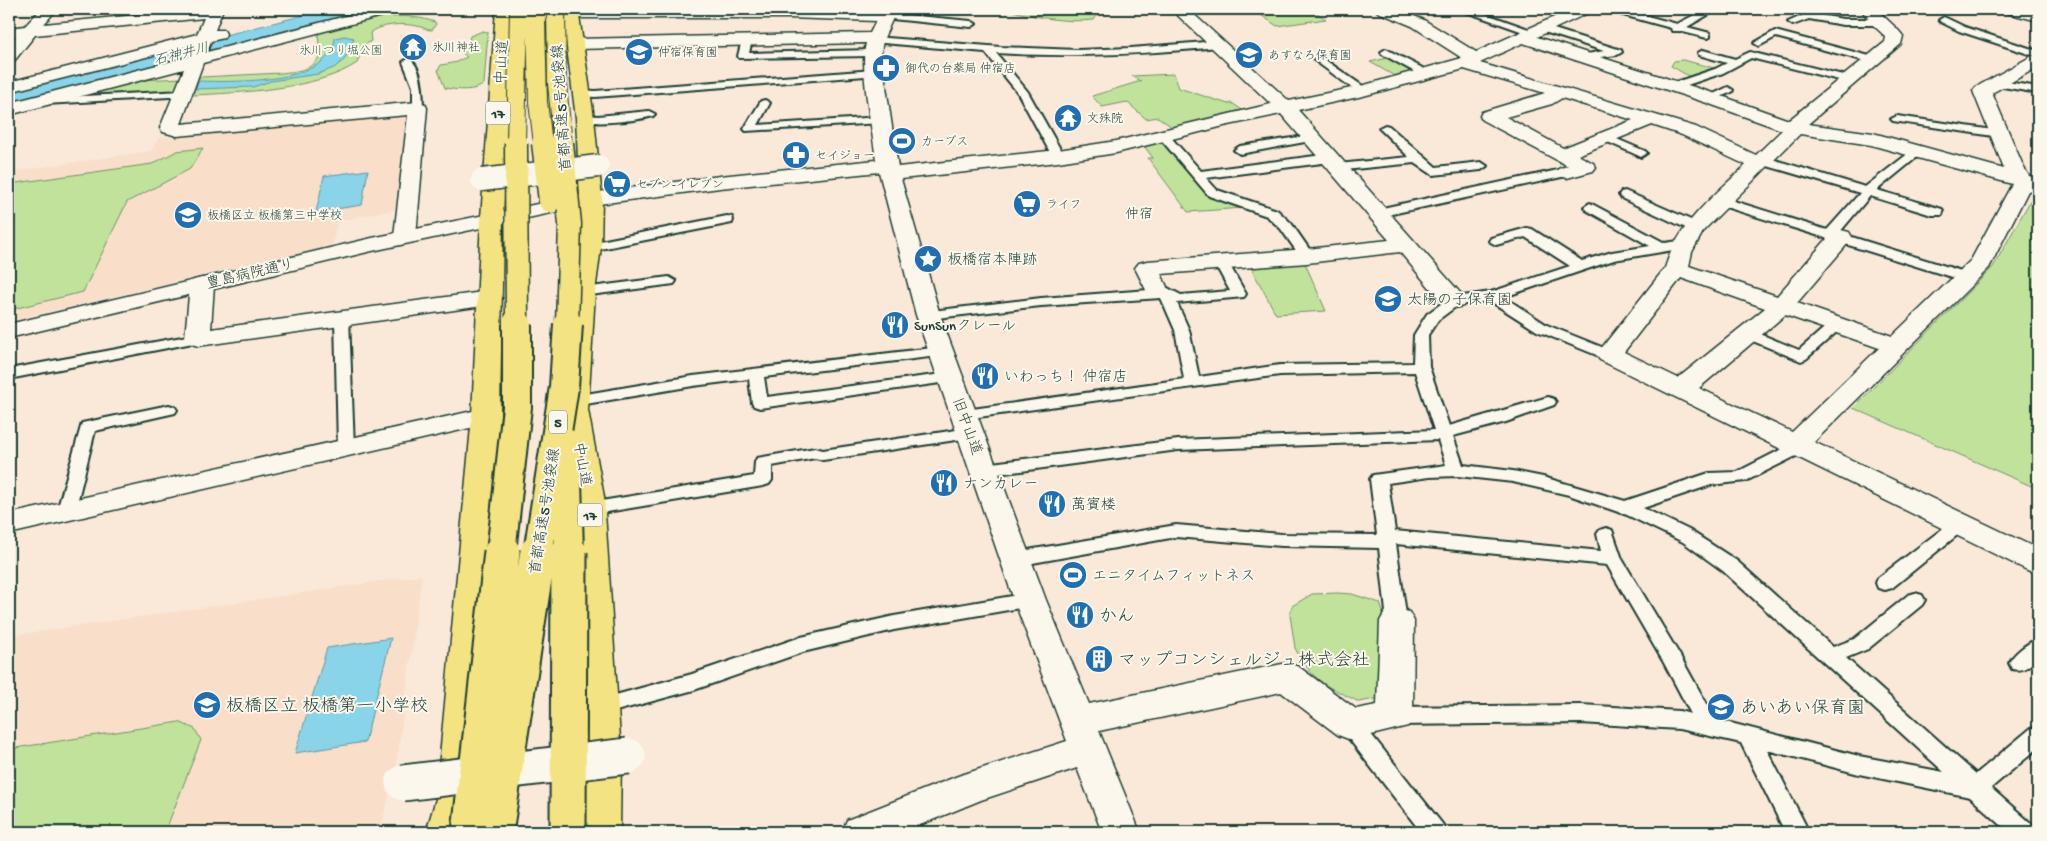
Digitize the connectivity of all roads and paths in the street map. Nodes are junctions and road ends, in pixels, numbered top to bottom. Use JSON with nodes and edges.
{"nodes":[{"id":1,"x":49,"y":9,"type":"edge"},
{"id":2,"x":391,"y":9,"type":"edge"},
{"id":3,"x":504,"y":9,"type":"edge"},
{"id":4,"x":519,"y":9,"type":"edge"},
{"id":5,"x":534,"y":9,"type":"edge"},
{"id":6,"x":1179,"y":9,"type":"edge"},
{"id":7,"x":1384,"y":9,"type":"edge"},
{"id":8,"x":1463,"y":9,"type":"edge"},
{"id":9,"x":1580,"y":9,"type":"edge"},
{"id":10,"x":1611,"y":9,"type":"edge"},
{"id":11,"x":1713,"y":9,"type":"edge"},
{"id":12,"x":2009,"y":9,"type":"edge"},
{"id":13,"x":215,"y":10,"type":"edge"},
{"id":14,"x":566,"y":10,"type":"edge"},
{"id":15,"x":665,"y":10,"type":"edge"},
{"id":16,"x":789,"y":11,"type":"edge"},
{"id":17,"x":1869,"y":12,"type":"edge"},
{"id":18,"x":887,"y":13,"type":"edge"},
{"id":19,"x":2038,"y":16,"type":"edge"},
{"id":20,"x":1944,"y":20,"type":"dead end"},
{"id":21,"x":1793,"y":22,"type":"dead end"},
{"id":22,"x":971,"y":24,"type":"dead end"},
{"id":23,"x":1680,"y":27,"type":"junction"},
{"id":24,"x":233,"y":30,"type":"dead end"},
{"id":25,"x":30,"y":31,"type":"junction"},
{"id":26,"x":1531,"y":32,"type":"junction"},
{"id":27,"x":9,"y":33,"type":"edge"},
{"id":28,"x":1664,"y":34,"type":"dead end"},
{"id":29,"x":1708,"y":35,"type":"dead end"},
{"id":30,"x":204,"y":38,"type":"junction"},
{"id":31,"x":774,"y":39,"type":"junction"},
{"id":32,"x":747,"y":40,"type":"junction"},
{"id":33,"x":649,"y":42,"type":"junction"},
{"id":34,"x":874,"y":43,"type":"junction"},
{"id":35,"x":1758,"y":43,"type":"dead end"},
{"id":36,"x":576,"y":44,"type":"junction"},
{"id":37,"x":1218,"y":44,"type":"junction"},
{"id":38,"x":988,"y":49,"type":"junction"},
{"id":39,"x":1386,"y":52,"type":"dead end"},
{"id":40,"x":1703,"y":53,"type":"dead end"},
{"id":41,"x":2038,"y":54,"type":"edge"},
{"id":42,"x":9,"y":56,"type":"edge"},
{"id":43,"x":1318,"y":58,"type":"dead end"},
{"id":44,"x":1580,"y":58,"type":"junction"},
{"id":45,"x":1873,"y":60,"type":"junction"},
{"id":46,"x":2038,"y":60,"type":"edge"},
{"id":47,"x":408,"y":62,"type":"dead end"},
{"id":48,"x":1470,"y":62,"type":"junction"},
{"id":49,"x":1734,"y":62,"type":"junction"},
{"id":50,"x":874,"y":73,"type":"junction"},
{"id":51,"x":1426,"y":74,"type":"junction"},
{"id":52,"x":190,"y":76,"type":"junction"},
{"id":53,"x":1851,"y":80,"type":"junction"},
{"id":54,"x":1996,"y":83,"type":"junction"},
{"id":55,"x":1674,"y":86,"type":"junction"},
{"id":56,"x":9,"y":87,"type":"edge"},
{"id":57,"x":1728,"y":90,"type":"dead end"},
{"id":58,"x":2038,"y":90,"type":"edge"},
{"id":59,"x":1363,"y":91,"type":"junction"},
{"id":60,"x":581,"y":92,"type":"junction"},
{"id":61,"x":1560,"y":92,"type":"junction"},
{"id":62,"x":1710,"y":98,"type":"junction"},
{"id":63,"x":38,"y":101,"type":"junction"},
{"id":64,"x":765,"y":104,"type":"dead end"},
{"id":65,"x":418,"y":108,"type":"junction"},
{"id":66,"x":1286,"y":108,"type":"junction"},
{"id":67,"x":9,"y":109,"type":"edge"},
{"id":68,"x":650,"y":114,"type":"dead end"},
{"id":69,"x":585,"y":118,"type":"junction"},
{"id":70,"x":1651,"y":119,"type":"junction"},
{"id":71,"x":1897,"y":119,"type":"dead end"},
{"id":72,"x":881,"y":120,"type":"junction"},
{"id":73,"x":1792,"y":127,"type":"junction"},
{"id":74,"x":1386,"y":128,"type":"dead end"},
{"id":75,"x":1162,"y":134,"type":"junction"},
{"id":76,"x":2000,"y":134,"type":"junction"},
{"id":77,"x":1312,"y":138,"type":"junction"},
{"id":78,"x":1606,"y":138,"type":"junction"},
{"id":79,"x":1240,"y":150,"type":"dead end"},
{"id":80,"x":1918,"y":151,"type":"junction"},
{"id":81,"x":1642,"y":153,"type":"dead end"},
{"id":82,"x":1058,"y":156,"type":"junction"},
{"id":83,"x":1418,"y":159,"type":"junction"},
{"id":84,"x":1760,"y":161,"type":"junction"},
{"id":85,"x":1334,"y":163,"type":"junction"},
{"id":86,"x":1564,"y":164,"type":"junction"},
{"id":87,"x":598,"y":166,"type":"dead end"},
{"id":88,"x":1481,"y":166,"type":"dead end"},
{"id":89,"x":888,"y":170,"type":"junction"},
{"id":90,"x":1198,"y":175,"type":"junction"},
{"id":91,"x":482,"y":180,"type":"dead end"},
{"id":92,"x":2030,"y":183,"type":"edge"},
{"id":93,"x":1868,"y":191,"type":"junction"},
{"id":94,"x":1625,"y":195,"type":"dead end"},
{"id":95,"x":591,"y":199,"type":"junction"},
{"id":96,"x":1720,"y":201,"type":"junction"},
{"id":97,"x":1590,"y":207,"type":"dead end"},
{"id":98,"x":1936,"y":212,"type":"dead end"},
{"id":99,"x":1378,"y":213,"type":"junction"},
{"id":100,"x":492,"y":218,"type":"junction"},
{"id":101,"x":727,"y":220,"type":"dead end"},
{"id":102,"x":405,"y":236,"type":"junction"},
{"id":103,"x":1836,"y":236,"type":"junction"},
{"id":104,"x":1496,"y":241,"type":"dead end"},
{"id":105,"x":1406,"y":245,"type":"junction"},
{"id":106,"x":590,"y":247,"type":"junction"},
{"id":107,"x":1680,"y":247,"type":"junction"},
{"id":108,"x":1307,"y":256,"type":"junction"},
{"id":109,"x":1221,"y":262,"type":"junction"},
{"id":110,"x":1580,"y":266,"type":"junction"},
{"id":111,"x":1966,"y":277,"type":"junction"},
{"id":112,"x":669,"y":281,"type":"dead end"},
{"id":113,"x":202,"y":285,"type":"junction"},
{"id":114,"x":1161,"y":290,"type":"junction"},
{"id":115,"x":584,"y":292,"type":"junction"},
{"id":116,"x":1493,"y":296,"type":"junction"},
{"id":117,"x":490,"y":298,"type":"junction"},
{"id":118,"x":1454,"y":300,"type":"junction"},
{"id":119,"x":1782,"y":306,"type":"junction"},
{"id":120,"x":928,"y":315,"type":"junction"},
{"id":121,"x":342,"y":318,"type":"junction"},
{"id":122,"x":1836,"y":325,"type":"junction"},
{"id":123,"x":9,"y":331,"type":"edge"},
{"id":124,"x":1748,"y":334,"type":"junction"},
{"id":125,"x":198,"y":338,"type":"junction"},
{"id":126,"x":1896,"y":346,"type":"junction"},
{"id":127,"x":1609,"y":355,"type":"junction"},
{"id":128,"x":946,"y":365,"type":"junction"},
{"id":129,"x":1422,"y":367,"type":"junction"},
{"id":130,"x":756,"y":373,"type":"junction"},
{"id":131,"x":9,"y":374,"type":"edge"},
{"id":132,"x":1192,"y":382,"type":"junction"},
{"id":133,"x":1680,"y":390,"type":"junction"},
{"id":134,"x":517,"y":392,"type":"junction"},
{"id":135,"x":571,"y":399,"type":"junction"},
{"id":136,"x":1548,"y":402,"type":"dead end"},
{"id":137,"x":169,"y":410,"type":"dead end"},
{"id":138,"x":486,"y":416,"type":"junction"},
{"id":139,"x":967,"y":424,"type":"junction"},
{"id":140,"x":1443,"y":434,"type":"junction"},
{"id":141,"x":1798,"y":446,"type":"junction"},
{"id":142,"x":346,"y":448,"type":"junction"},
{"id":143,"x":553,"y":452,"type":"junction"},
{"id":144,"x":983,"y":470,"type":"junction"},
{"id":145,"x":1456,"y":470,"type":"junction"},
{"id":146,"x":1624,"y":508,"type":"junction"},
{"id":147,"x":589,"y":509,"type":"junction"},
{"id":148,"x":66,"y":511,"type":"junction"},
{"id":149,"x":9,"y":524,"type":"edge"},
{"id":150,"x":1960,"y":524,"type":"junction"},
{"id":151,"x":1606,"y":534,"type":"dead end"},
{"id":152,"x":1387,"y":540,"type":"junction"},
{"id":153,"x":1016,"y":559,"type":"junction"},
{"id":154,"x":1613,"y":559,"type":"junction"},
{"id":155,"x":2038,"y":562,"type":"edge"},
{"id":156,"x":1885,"y":583,"type":"dead end"},
{"id":157,"x":1030,"y":600,"type":"junction"},
{"id":158,"x":1915,"y":600,"type":"dead end"},
{"id":159,"x":1397,"y":621,"type":"joint"},
{"id":160,"x":2038,"y":647,"type":"edge"},
{"id":161,"x":1829,"y":657,"type":"junction"},
{"id":162,"x":2019,"y":663,"type":"dead end"},
{"id":163,"x":601,"y":707,"type":"junction"},
{"id":164,"x":1395,"y":716,"type":"junction"},
{"id":165,"x":1351,"y":725,"type":"junction"},
{"id":166,"x":1708,"y":726,"type":"junction"},
{"id":167,"x":1083,"y":735,"type":"junction"},
{"id":168,"x":2038,"y":735,"type":"edge"},
{"id":169,"x":1749,"y":737,"type":"junction"},
{"id":170,"x":628,"y":756,"type":"dead end"},
{"id":171,"x":403,"y":783,"type":"dead end"},
{"id":172,"x":1975,"y":788,"type":"junction"},
{"id":173,"x":510,"y":821,"type":"edge"},
{"id":174,"x":445,"y":832,"type":"edge"},
{"id":175,"x":470,"y":832,"type":"edge"},
{"id":176,"x":495,"y":832,"type":"edge"},
{"id":177,"x":568,"y":832,"type":"edge"},
{"id":178,"x":601,"y":832,"type":"edge"},
{"id":179,"x":861,"y":832,"type":"edge"},
{"id":180,"x":1121,"y":832,"type":"edge"},
{"id":181,"x":1435,"y":832,"type":"edge"},
{"id":182,"x":1797,"y":832,"type":"edge"},
{"id":183,"x":2025,"y":832,"type":"edge"}],
"edges":[{"from":1,"to":25,"type":"street"},
{"from":2,"to":52,"type":"street"},
{"from":3,"to":100,"type":"highway","name":"中山道","number":"17"},
{"from":4,"to":134,"type":"highway","bridge":true},
{"from":5,"to":134,"type":"highway","bridge":true},
{"from":5,"to":143,"type":"highway","bridge":true},
{"from":6,"to":37,"type":"street"},
{"from":7,"to":48,"type":"street"},
{"from":8,"to":26,"type":"lane"},
{"from":9,"to":26,"type":"street","name":"豊島病院通り"},
{"from":10,"to":23,"type":"lane"},
{"from":11,"to":23,"type":"lane"},
{"from":12,"to":19,"type":"street"},
{"from":13,"to":25,"type":"street"},
{"from":13,"to":30,"type":"street"},
{"from":14,"to":15,"type":"street"},
{"from":14,"to":36,"type":"highway","name":"中山道","number":"17"},
{"from":14,"to":135,"type":"highway","name":"首都高速5号池袋線","number":"5","bridge":true},
{"from":15,"to":16,"type":"street"},
{"from":15,"to":33,"type":"street"},
{"from":16,"to":18,"type":"street"},
{"from":16,"to":31,"type":"street"},
{"from":17,"to":21,"type":"lane"},
{"from":17,"to":45,"type":"street"},
{"from":18,"to":22,"type":"lane"},
{"from":18,"to":34,"type":"street","name":"旧中山道"},
{"from":20,"to":41,"type":"lane"},
{"from":23,"to":28,"type":"lane"},
{"from":23,"to":29,"type":"lane"},
{"from":24,"to":30,"type":"street"},
{"from":25,"to":27,"type":"street"},
{"from":25,"to":42,"type":"street"},
{"from":26,"to":44,"type":"street"},
{"from":26,"to":44,"type":"lane"},
{"from":26,"to":48,"type":"street","name":"豊島病院通り"},
{"from":30,"to":52,"type":"street"},
{"from":30,"to":56,"type":"street"},
{"from":31,"to":32,"type":"street"},
{"from":31,"to":34,"type":"street"},
{"from":32,"to":33,"type":"street"},
{"from":32,"to":34,"type":"lane"},
{"from":33,"to":36,"type":"street"},
{"from":34,"to":38,"type":"lane"},
{"from":34,"to":50,"type":"street","name":"旧中山道"},
{"from":35,"to":45,"type":"lane"},
{"from":36,"to":60,"type":"highway","name":"中山道","number":"17"},
{"from":37,"to":38,"type":"lane"},
{"from":37,"to":66,"type":"street"},
{"from":38,"to":82,"type":"lane"},
{"from":39,"to":51,"type":"lane"},
{"from":40,"to":49,"type":"lane"},
{"from":43,"to":59,"type":"lane"},
{"from":44,"to":55,"type":"street"},
{"from":45,"to":53,"type":"street"},
{"from":46,"to":54,"type":"street"},
{"from":47,"to":65,"type":"lane"},
{"from":48,"to":51,"type":"street","name":"豊島病院通り"},
{"from":48,"to":61,"type":"street"},
{"from":49,"to":53,"type":"lane"},
{"from":49,"to":55,"type":"lane"},
{"from":50,"to":60,"type":"lane"},
{"from":50,"to":72,"type":"street","name":"旧中山道"},
{"from":51,"to":59,"type":"street","name":"豊島病院通り"},
{"from":52,"to":63,"type":"street"},
{"from":52,"to":63,"type":"lane"},
{"from":52,"to":65,"type":"street"},
{"from":53,"to":73,"type":"street"},
{"from":54,"to":58,"type":"lane"},
{"from":54,"to":76,"type":"street"},
{"from":55,"to":62,"type":"street"},
{"from":57,"to":62,"type":"lane"},
{"from":59,"to":66,"type":"street","name":"豊島病院通り"},
{"from":60,"to":69,"type":"highway","name":"中山道","number":"17"},
{"from":61,"to":70,"type":"street"},
{"from":61,"to":86,"type":"street"},
{"from":62,"to":73,"type":"street"},
{"from":63,"to":67,"type":"street"},
{"from":64,"to":72,"type":"lane"},
{"from":65,"to":102,"type":"street"},
{"from":66,"to":75,"type":"street","name":"豊島病院通り"},
{"from":66,"to":77,"type":"street"},
{"from":68,"to":69,"type":"lane"},
{"from":69,"to":95,"type":"highway","name":"中山道","number":"17"},
{"from":70,"to":78,"type":"street"},
{"from":70,"to":84,"type":"street"},
{"from":71,"to":76,"type":"lane"},
{"from":72,"to":89,"type":"street","name":"旧中山道"},
{"from":73,"to":80,"type":"street"},
{"from":73,"to":84,"type":"street"},
{"from":74,"to":83,"type":"lane"},
{"from":75,"to":82,"type":"street","name":"豊島病院通り"},
{"from":75,"to":90,"type":"lane"},
{"from":76,"to":92,"type":"street"},
{"from":77,"to":79,"type":"lane"},
{"from":77,"to":85,"type":"street"},
{"from":78,"to":81,"type":"lane"},
{"from":78,"to":86,"type":"street"},
{"from":80,"to":92,"type":"street"},
{"from":80,"to":93,"type":"lane"},
{"from":82,"to":89,"type":"street","name":"豊島病院通り"},
{"from":83,"to":85,"type":"lane"},
{"from":83,"to":88,"type":"lane"},
{"from":84,"to":93,"type":"lane"},
{"from":84,"to":96,"type":"street"},
{"from":85,"to":90,"type":"lane"},
{"from":85,"to":99,"type":"street"},
{"from":86,"to":99,"type":"lane"},
{"from":87,"to":91,"type":"street","bridge":true},
{"from":89,"to":95,"type":"street","name":"豊島病院通り"},
{"from":89,"to":120,"type":"street","name":"旧中山道"},
{"from":90,"to":108,"type":"lane"},
{"from":92,"to":111,"type":"street"},
{"from":93,"to":98,"type":"lane"},
{"from":93,"to":103,"type":"lane"},
{"from":94,"to":107,"type":"lane"},
{"from":95,"to":100,"type":"street","name":"豊島病院通り"},
{"from":95,"to":106,"type":"highway","name":"中山道","number":"17"},
{"from":96,"to":103,"type":"lane"},
{"from":96,"to":107,"type":"street"},
{"from":97,"to":107,"type":"lane"},
{"from":99,"to":105,"type":"street"},
{"from":100,"to":102,"type":"street","name":"豊島病院通り"},
{"from":100,"to":117,"type":"highway","name":"中山道","number":"17"},
{"from":101,"to":106,"type":"lane"},
{"from":102,"to":113,"type":"street","name":"豊島病院通り"},
{"from":103,"to":111,"type":"lane"},
{"from":103,"to":119,"type":"street"},
{"from":104,"to":110,"type":"lane"},
{"from":105,"to":108,"type":"street"},
{"from":105,"to":118,"type":"street"},
{"from":106,"to":115,"type":"highway","name":"中山道","number":"17"},
{"from":107,"to":110,"type":"lane"},
{"from":107,"to":119,"type":"street"},
{"from":107,"to":127,"type":"street"},
{"from":108,"to":109,"type":"street"},
{"from":109,"to":114,"type":"street"},
{"from":109,"to":114,"type":"lane"},
{"from":110,"to":116,"type":"lane"},
{"from":111,"to":126,"type":"street"},
{"from":112,"to":115,"type":"lane"},
{"from":113,"to":123,"type":"street","name":"豊島病院通り"},
{"from":113,"to":125,"type":"street"},
{"from":114,"to":120,"type":"lane"},
{"from":114,"to":132,"type":"lane"},
{"from":115,"to":135,"type":"highway","name":"中山道","number":"17"},
{"from":116,"to":118,"type":"lane"},
{"from":116,"to":127,"type":"lane"},
{"from":117,"to":121,"type":"street"},
{"from":117,"to":138,"type":"highway","name":"中山道","number":"17"},
{"from":118,"to":129,"type":"lane"},
{"from":119,"to":122,"type":"street"},
{"from":119,"to":124,"type":"street"},
{"from":120,"to":128,"type":"street","name":"旧中山道"},
{"from":121,"to":125,"type":"street"},
{"from":121,"to":142,"type":"lane"},
{"from":122,"to":124,"type":"lane"},
{"from":122,"to":126,"type":"street"},
{"from":124,"to":133,"type":"street"},
{"from":125,"to":131,"type":"lane"},
{"from":126,"to":141,"type":"street"},
{"from":127,"to":133,"type":"street"},
{"from":128,"to":130,"type":"lane"},
{"from":128,"to":130,"type":"lane"},
{"from":128,"to":139,"type":"street","name":"旧中山道"},
{"from":129,"to":132,"type":"lane"},
{"from":129,"to":140,"type":"lane"},
{"from":130,"to":135,"type":"lane"},
{"from":132,"to":139,"type":"lane"},
{"from":133,"to":141,"type":"street"},
{"from":134,"to":173,"type":"highway","bridge":true},
{"from":134,"to":175,"type":"highway","bridge":true},
{"from":135,"to":143,"type":"highway","name":"首都高速5号池袋線","number":"5","bridge":true},
{"from":135,"to":147,"type":"highway","name":"中山道","number":"17"},
{"from":135,"to":173,"type":"highway"},
{"from":135,"to":177,"type":"highway","bridge":true},
{"from":136,"to":140,"type":"lane"},
{"from":137,"to":148,"type":"lane"},
{"from":138,"to":142,"type":"street"},
{"from":138,"to":174,"type":"highway","name":"中山道","number":"17"},
{"from":139,"to":144,"type":"street","name":"旧中山道"},
{"from":139,"to":147,"type":"lane"},
{"from":140,"to":144,"type":"lane"},
{"from":140,"to":145,"type":"lane"},
{"from":141,"to":146,"type":"lane"},
{"from":141,"to":150,"type":"street"},
{"from":142,"to":148,"type":"street"},
{"from":143,"to":176,"type":"highway","name":"首都高速5号池袋線","number":"5","bridge":true},
{"from":144,"to":153,"type":"street","name":"旧中山道"},
{"from":145,"to":146,"type":"lane"},
{"from":145,"to":152,"type":"lane"},
{"from":146,"to":161,"type":"lane"},
{"from":147,"to":163,"type":"highway","name":"中山道","number":"17"},
{"from":148,"to":149,"type":"street"},
{"from":150,"to":155,"type":"street"},
{"from":150,"to":156,"type":"lane"},
{"from":151,"to":154,"type":"lane"},
{"from":152,"to":153,"type":"lane"},
{"from":152,"to":154,"type":"lane"},
{"from":152,"to":159,"type":"lane"},
{"from":153,"to":157,"type":"street","name":"旧中山道"},
{"from":154,"to":166,"type":"lane"},
{"from":157,"to":163,"type":"lane"},
{"from":157,"to":167,"type":"street","name":"旧中山道"},
{"from":158,"to":161,"type":"lane"},
{"from":159,"to":164,"type":"street"},
{"from":160,"to":162,"type":"lane"},
{"from":161,"to":172,"type":"lane"},
{"from":163,"to":178,"type":"highway","name":"中山道","number":"17"},
{"from":164,"to":165,"type":"street"},
{"from":164,"to":166,"type":"lane"},
{"from":165,"to":167,"type":"street"},
{"from":165,"to":181,"type":"lane"},
{"from":166,"to":169,"type":"lane"},
{"from":167,"to":179,"type":"street"},
{"from":167,"to":180,"type":"street","name":"旧中山道"},
{"from":168,"to":172,"type":"lane"},
{"from":169,"to":172,"type":"lane"},
{"from":169,"to":182,"type":"lane"},
{"from":170,"to":171,"type":"street","bridge":true},
{"from":172,"to":183,"type":"lane"}]}
